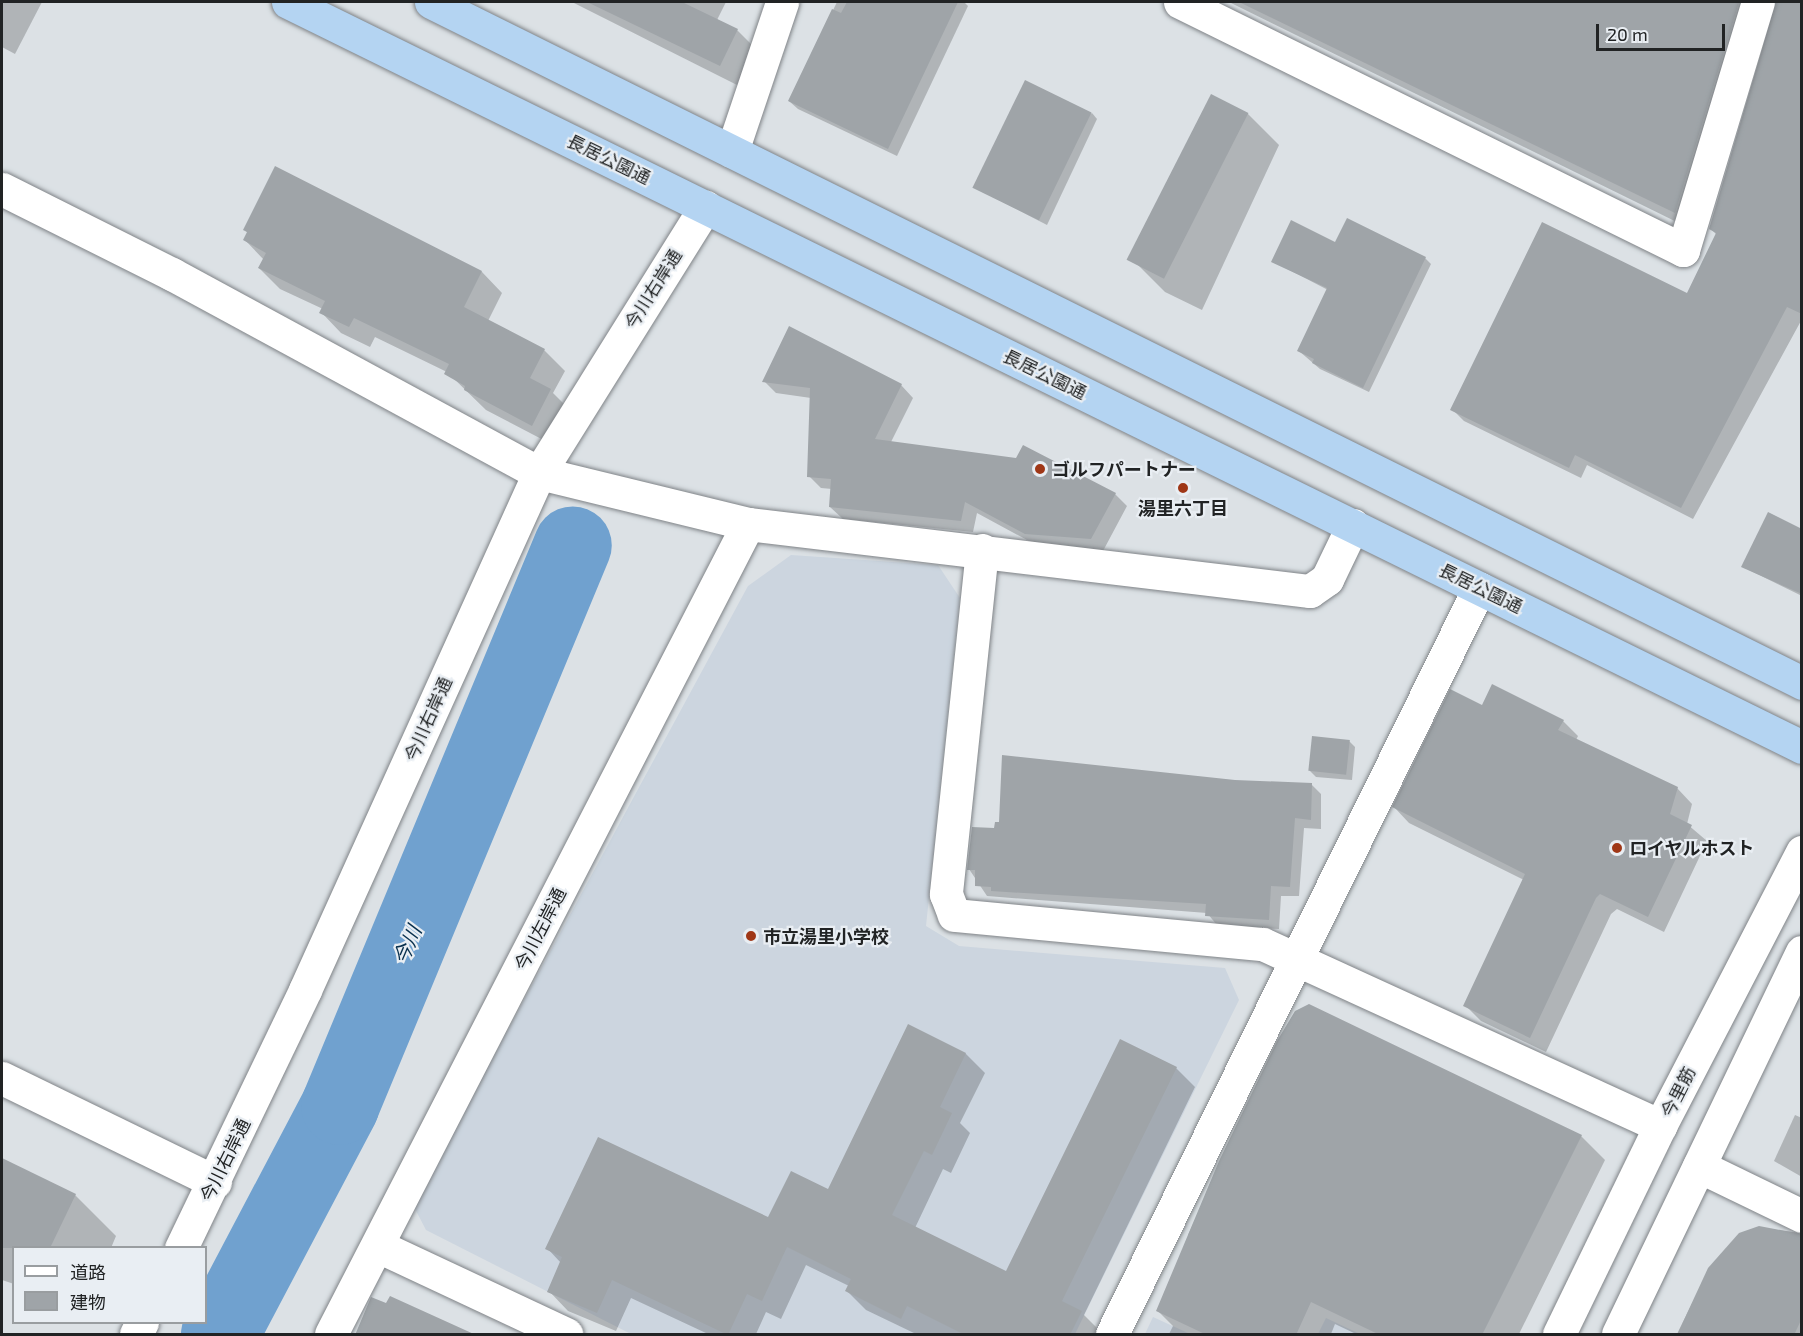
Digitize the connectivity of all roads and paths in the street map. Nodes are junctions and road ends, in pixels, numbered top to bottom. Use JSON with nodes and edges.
{"nodes":[{"id":1,"x":288,"y":2,"type":"edge"},
{"id":2,"x":431,"y":2,"type":"edge"},
{"id":3,"x":782,"y":2,"type":"edge"},
{"id":4,"x":1180,"y":2,"type":"edge"},
{"id":5,"x":1758,"y":2,"type":"edge"},
{"id":6,"x":732,"y":151,"type":"junction"},
{"id":7,"x":2,"y":189,"type":"edge"},
{"id":8,"x":705,"y":207,"type":"junction"},
{"id":9,"x":539,"y":473,"type":"junction"},
{"id":10,"x":748,"y":524,"type":"junction"},
{"id":11,"x":1353,"y":525,"type":"junction"},
{"id":12,"x":982,"y":550,"type":"junction"},
{"id":13,"x":1479,"y":588,"type":"junction"},
{"id":14,"x":1802,"y":683,"type":"edge"},
{"id":15,"x":1802,"y":747,"type":"edge"},
{"id":16,"x":1802,"y":852,"type":"edge"},
{"id":17,"x":1802,"y":952,"type":"edge"},
{"id":18,"x":1298,"y":960,"type":"junction"},
{"id":19,"x":2,"y":1078,"type":"edge"},
{"id":20,"x":1660,"y":1126,"type":"junction"},
{"id":21,"x":1699,"y":1166,"type":"junction"},
{"id":22,"x":215,"y":1182,"type":"junction"},
{"id":23,"x":1802,"y":1216,"type":"edge"},
{"id":24,"x":182,"y":1246,"type":"edge"},
{"id":25,"x":378,"y":1246,"type":"junction"},
{"id":26,"x":331,"y":1335,"type":"edge"},
{"id":27,"x":566,"y":1335,"type":"edge"},
{"id":28,"x":1112,"y":1335,"type":"edge"},
{"id":29,"x":1559,"y":1335,"type":"edge"},
{"id":30,"x":1618,"y":1335,"type":"edge"}],
"edges":[{"from":1,"to":8,"type":"highway","name":"長居公園通"},
{"from":2,"to":6,"type":"highway"},
{"from":3,"to":6,"type":"street"},
{"from":4,"to":5,"type":"street"},
{"from":6,"to":14,"type":"highway"},
{"from":7,"to":9,"type":"street"},
{"from":8,"to":9,"type":"street","name":"今川右岸通"},
{"from":8,"to":11,"type":"highway","name":"長居公園通"},
{"from":9,"to":10,"type":"street"},
{"from":9,"to":22,"type":"street","name":"今川右岸通"},
{"from":10,"to":12,"type":"street"},
{"from":10,"to":25,"type":"street","name":"今川左岸通"},
{"from":11,"to":12,"type":"street"},
{"from":11,"to":13,"type":"highway","name":"長居公園通"},
{"from":12,"to":18,"type":"street"},
{"from":13,"to":15,"type":"highway","name":"長居公園通"},
{"from":13,"to":18,"type":"street"},
{"from":16,"to":20,"type":"street","name":"今里筋"},
{"from":17,"to":21,"type":"street"},
{"from":18,"to":20,"type":"street"},
{"from":18,"to":28,"type":"street"},
{"from":19,"to":22,"type":"street"},
{"from":20,"to":29,"type":"street","name":"今里筋"},
{"from":21,"to":23,"type":"street"},
{"from":21,"to":30,"type":"street"},
{"from":22,"to":24,"type":"street","name":"今川右岸通"},
{"from":25,"to":26,"type":"street","name":"今川左岸通"},
{"from":25,"to":27,"type":"street"}]}
